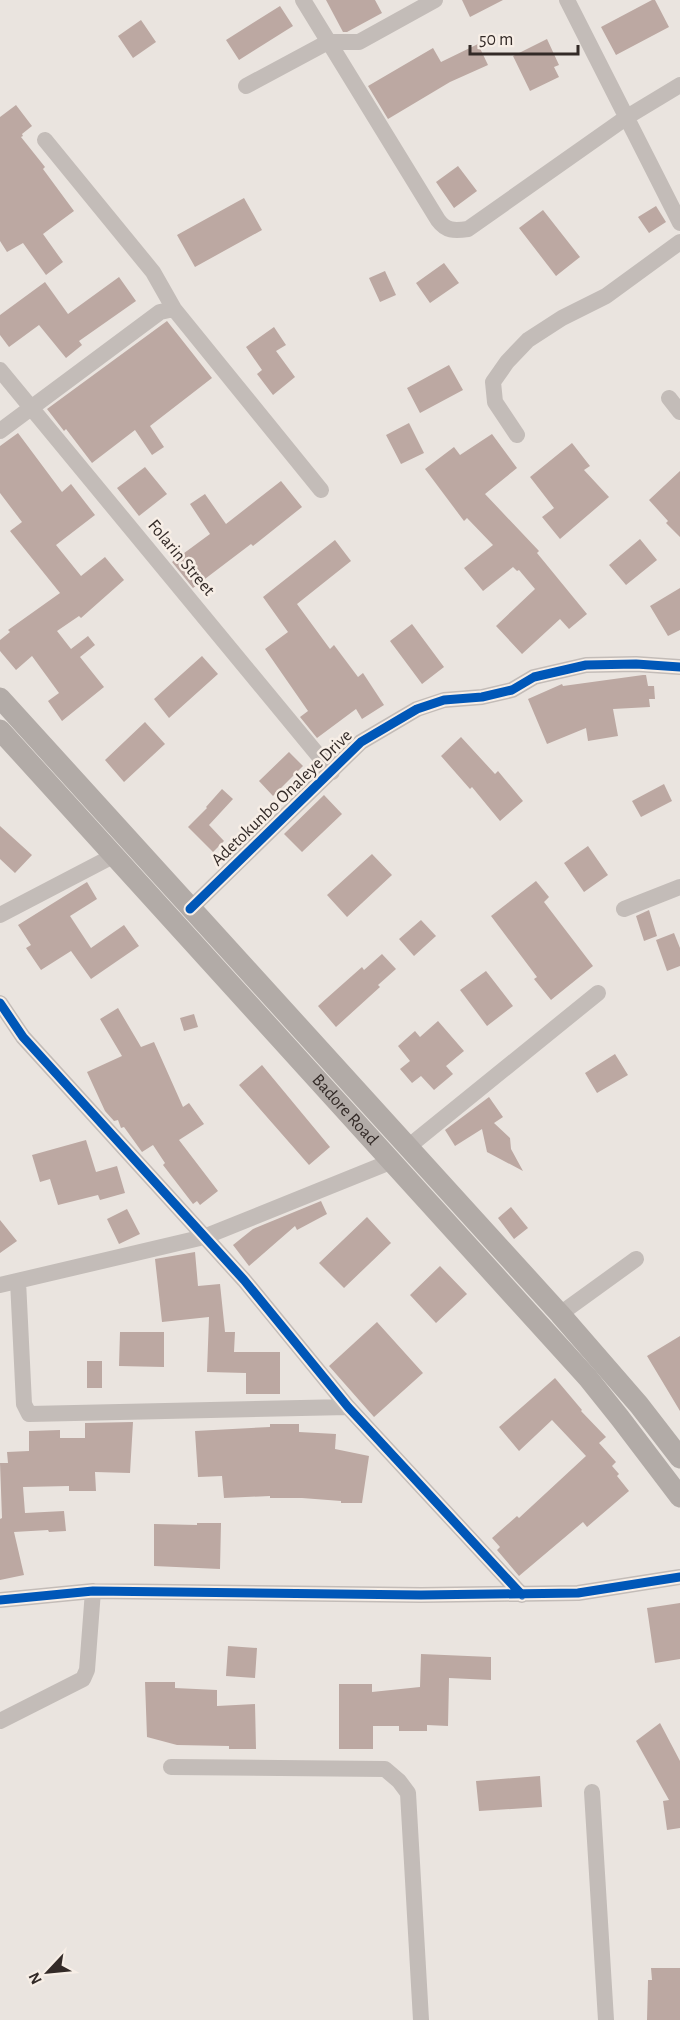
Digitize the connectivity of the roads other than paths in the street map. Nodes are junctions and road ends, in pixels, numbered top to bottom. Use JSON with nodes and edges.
{"nodes":[{"id":1,"x":303,"y":0,"type":"edge"},
{"id":2,"x":435,"y":0,"type":"edge"},
{"id":3,"x":567,"y":0,"type":"edge"},
{"id":4,"x":328,"y":42,"type":"junction"},
{"id":5,"x":680,"y":85,"type":"edge"},
{"id":6,"x":246,"y":86,"type":"dead end"},
{"id":7,"x":627,"y":117,"type":"junction"},
{"id":8,"x":45,"y":140,"type":"dead end"},
{"id":9,"x":680,"y":223,"type":"edge"},
{"id":10,"x":680,"y":242,"type":"edge"},
{"id":11,"x":174,"y":309,"type":"junction"},
{"id":12,"x":0,"y":370,"type":"edge"},
{"id":13,"x":669,"y":398,"type":"dead end"},
{"id":14,"x":31,"y":407,"type":"junction"},
{"id":15,"x":680,"y":412,"type":"edge"},
{"id":16,"x":0,"y":431,"type":"edge"},
{"id":17,"x":517,"y":435,"type":"dead end"},
{"id":18,"x":321,"y":490,"type":"dead end"},
{"id":19,"x":679,"y":668,"type":"edge"},
{"id":20,"x":0,"y":698,"type":"edge"},
{"id":21,"x":0,"y":730,"type":"edge"},
{"id":22,"x":332,"y":772,"type":"junction"},
{"id":23,"x":113,"y":856,"type":"junction"},
{"id":24,"x":680,"y":887,"type":"edge"},
{"id":25,"x":190,"y":909,"type":"junction"},
{"id":26,"x":624,"y":909,"type":"dead end"},
{"id":27,"x":0,"y":915,"type":"edge"},
{"id":28,"x":598,"y":993,"type":"dead end"},
{"id":29,"x":0,"y":1003,"type":"edge"},
{"id":30,"x":408,"y":1147,"type":"junction"},
{"id":31,"x":390,"y":1162,"type":"junction"},
{"id":32,"x":487,"y":1235,"type":"junction"},
{"id":33,"x":204,"y":1237,"type":"junction"},
{"id":34,"x":469,"y":1249,"type":"junction"},
{"id":35,"x":636,"y":1259,"type":"dead end"},
{"id":36,"x":6,"y":1281,"type":"edge"},
{"id":37,"x":560,"y":1314,"type":"junction"},
{"id":38,"x":348,"y":1407,"type":"junction"},
{"id":39,"x":680,"y":1458,"type":"edge"},
{"id":40,"x":680,"y":1497,"type":"edge"},
{"id":41,"x":680,"y":1577,"type":"edge"},
{"id":42,"x":93,"y":1591,"type":"junction"},
{"id":43,"x":522,"y":1595,"type":"junction"},
{"id":44,"x":0,"y":1600,"type":"edge"},
{"id":45,"x":0,"y":1721,"type":"edge"},
{"id":46,"x":171,"y":1767,"type":"dead end"},
{"id":47,"x":592,"y":1792,"type":"dead end"},
{"id":48,"x":421,"y":2020,"type":"edge"},
{"id":49,"x":606,"y":2020,"type":"edge"}],
"edges":[{"from":1,"to":4,"type":"street"},
{"from":2,"to":4,"type":"street"},
{"from":3,"to":7,"type":"street"},
{"from":4,"to":6,"type":"street"},
{"from":4,"to":7,"type":"street"},
{"from":5,"to":7,"type":"street"},
{"from":7,"to":9,"type":"street"},
{"from":8,"to":11,"type":"street"},
{"from":10,"to":17,"type":"street"},
{"from":11,"to":14,"type":"street"},
{"from":11,"to":18,"type":"street"},
{"from":12,"to":14,"type":"street","name":"Folarin Street"},
{"from":13,"to":15,"type":"street"},
{"from":14,"to":16,"type":"street"},
{"from":14,"to":22,"type":"street","name":"Folarin Street"},
{"from":19,"to":22,"type":"street","name":"Adetokunbo Onaleye Drive"},
{"from":20,"to":25,"type":"main road","name":"Badore Road"},
{"from":21,"to":23,"type":"main road","name":"Badore Road"},
{"from":22,"to":25,"type":"street","name":"Adetokunbo Onaleye Drive"},
{"from":23,"to":27,"type":"street"},
{"from":23,"to":31,"type":"main road","name":"Badore Road"},
{"from":24,"to":26,"type":"street"},
{"from":25,"to":30,"type":"main road","name":"Badore Road"},
{"from":28,"to":30,"type":"street"},
{"from":29,"to":33,"type":"street"},
{"from":30,"to":32,"type":"main road","name":"Badore Road"},
{"from":31,"to":33,"type":"street"},
{"from":31,"to":34,"type":"main road","name":"Badore Road"},
{"from":32,"to":34,"type":"main road"},
{"from":32,"to":37,"type":"main road","name":"Badore Road"},
{"from":33,"to":36,"type":"street"},
{"from":33,"to":38,"type":"street"},
{"from":34,"to":40,"type":"main road","name":"Badore Road"},
{"from":35,"to":37,"type":"street"},
{"from":36,"to":38,"type":"street"},
{"from":37,"to":39,"type":"main road","name":"Badore Road"},
{"from":38,"to":43,"type":"street"},
{"from":41,"to":43,"type":"street"},
{"from":42,"to":43,"type":"street"},
{"from":42,"to":44,"type":"street"},
{"from":42,"to":45,"type":"street"},
{"from":46,"to":48,"type":"street"},
{"from":47,"to":49,"type":"street"}]}
